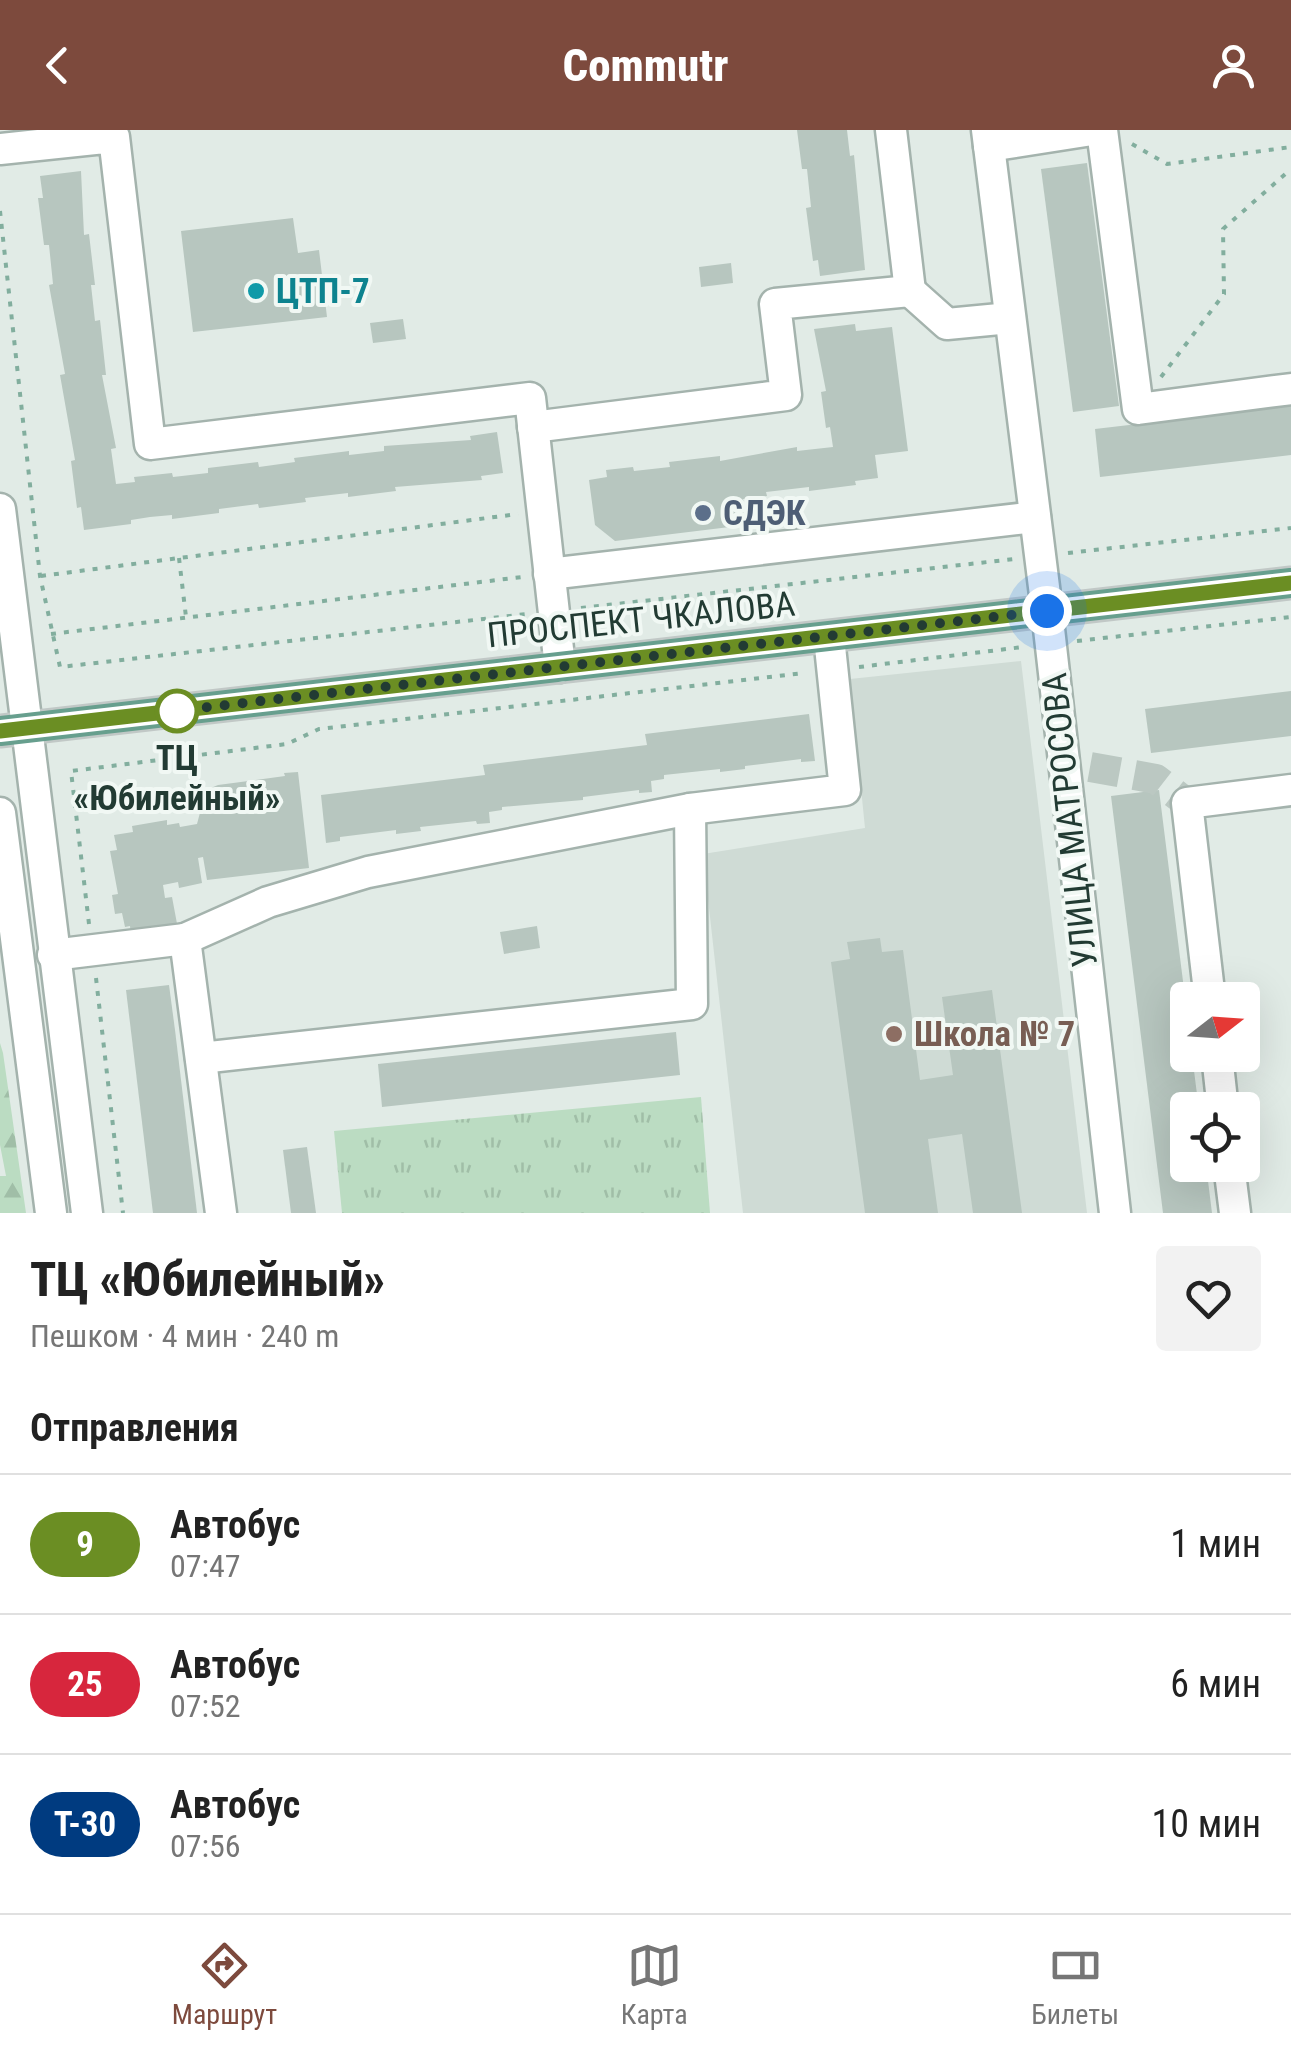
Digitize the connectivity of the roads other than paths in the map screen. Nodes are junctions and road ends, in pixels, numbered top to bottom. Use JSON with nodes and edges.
{"nodes":[{"id":1,"x":891,"y":130,"type":"edge"},
{"id":2,"x":1105,"y":133,"type":"edge"},
{"id":3,"x":988,"y":138,"type":"edge"},
{"id":4,"x":0,"y":149,"type":"edge"},
{"id":5,"x":910,"y":292,"type":"junction"},
{"id":6,"x":1010,"y":318,"type":"junction"},
{"id":7,"x":1291,"y":389,"type":"edge"},
{"id":8,"x":533,"y":427,"type":"junction"},
{"id":9,"x":0,"y":509,"type":"edge"},
{"id":10,"x":1035,"y":517,"type":"junction"},
{"id":11,"x":549,"y":574,"type":"junction"},
{"id":12,"x":1291,"y":583,"type":"edge"},
{"id":13,"x":1047,"y":611,"type":"junction"},
{"id":14,"x":830,"y":637,"type":"junction"},
{"id":15,"x":560,"y":667,"type":"junction"},
{"id":16,"x":13,"y":730,"type":"edge"},
{"id":17,"x":1291,"y":790,"type":"edge"},
{"id":18,"x":690,"y":810,"type":"junction"},
{"id":19,"x":0,"y":813,"type":"edge"},
{"id":20,"x":6,"y":886,"type":"edge"},
{"id":21,"x":185,"y":938,"type":"junction"},
{"id":22,"x":53,"y":955,"type":"junction"},
{"id":23,"x":1208,"y":982,"type":"edge"},
{"id":24,"x":201,"y":1058,"type":"junction"},
{"id":25,"x":1232,"y":1182,"type":"edge"},
{"id":26,"x":52,"y":1213,"type":"edge"},
{"id":27,"x":87,"y":1213,"type":"edge"},
{"id":28,"x":221,"y":1213,"type":"edge"},
{"id":29,"x":1115,"y":1213,"type":"edge"},
{"id":30,"x":1235,"y":1213,"type":"edge"}],
"edges":[{"from":1,"to":5,"type":"street"},
{"from":2,"to":3,"type":"street"},
{"from":2,"to":7,"type":"street"},
{"from":3,"to":6,"type":"street","name":"УЛИЦА МАТРОСОВА"},
{"from":4,"to":8,"type":"street"},
{"from":5,"to":6,"type":"street"},
{"from":5,"to":8,"type":"street"},
{"from":6,"to":10,"type":"street","name":"УЛИЦА МАТРОСОВА"},
{"from":8,"to":11,"type":"street"},
{"from":9,"to":16,"type":"street"},
{"from":10,"to":11,"type":"street"},
{"from":10,"to":13,"type":"street","name":"УЛИЦА МАТРОСОВА"},
{"from":11,"to":15,"type":"street"},
{"from":12,"to":13,"type":"main road","name":"ПРОСПЕКТ ЧКАЛОВА"},
{"from":13,"to":14,"type":"main road","name":"ПРОСПЕКТ ЧКАЛОВА"},
{"from":13,"to":29,"type":"street","name":"УЛИЦА МАТРОСОВА"},
{"from":14,"to":15,"type":"main road","name":"ПРОСПЕКТ ЧКАЛОВА"},
{"from":14,"to":18,"type":"street"},
{"from":15,"to":16,"type":"main road","name":"ПРОСПЕКТ ЧКАЛОВА"},
{"from":16,"to":22,"type":"street"},
{"from":17,"to":23,"type":"street"},
{"from":18,"to":21,"type":"street"},
{"from":18,"to":24,"type":"street"},
{"from":19,"to":20,"type":"street"},
{"from":20,"to":26,"type":"street"},
{"from":21,"to":22,"type":"street"},
{"from":21,"to":24,"type":"street"},
{"from":22,"to":27,"type":"street"},
{"from":24,"to":28,"type":"street"},
{"from":25,"to":30,"type":"street"}]}
